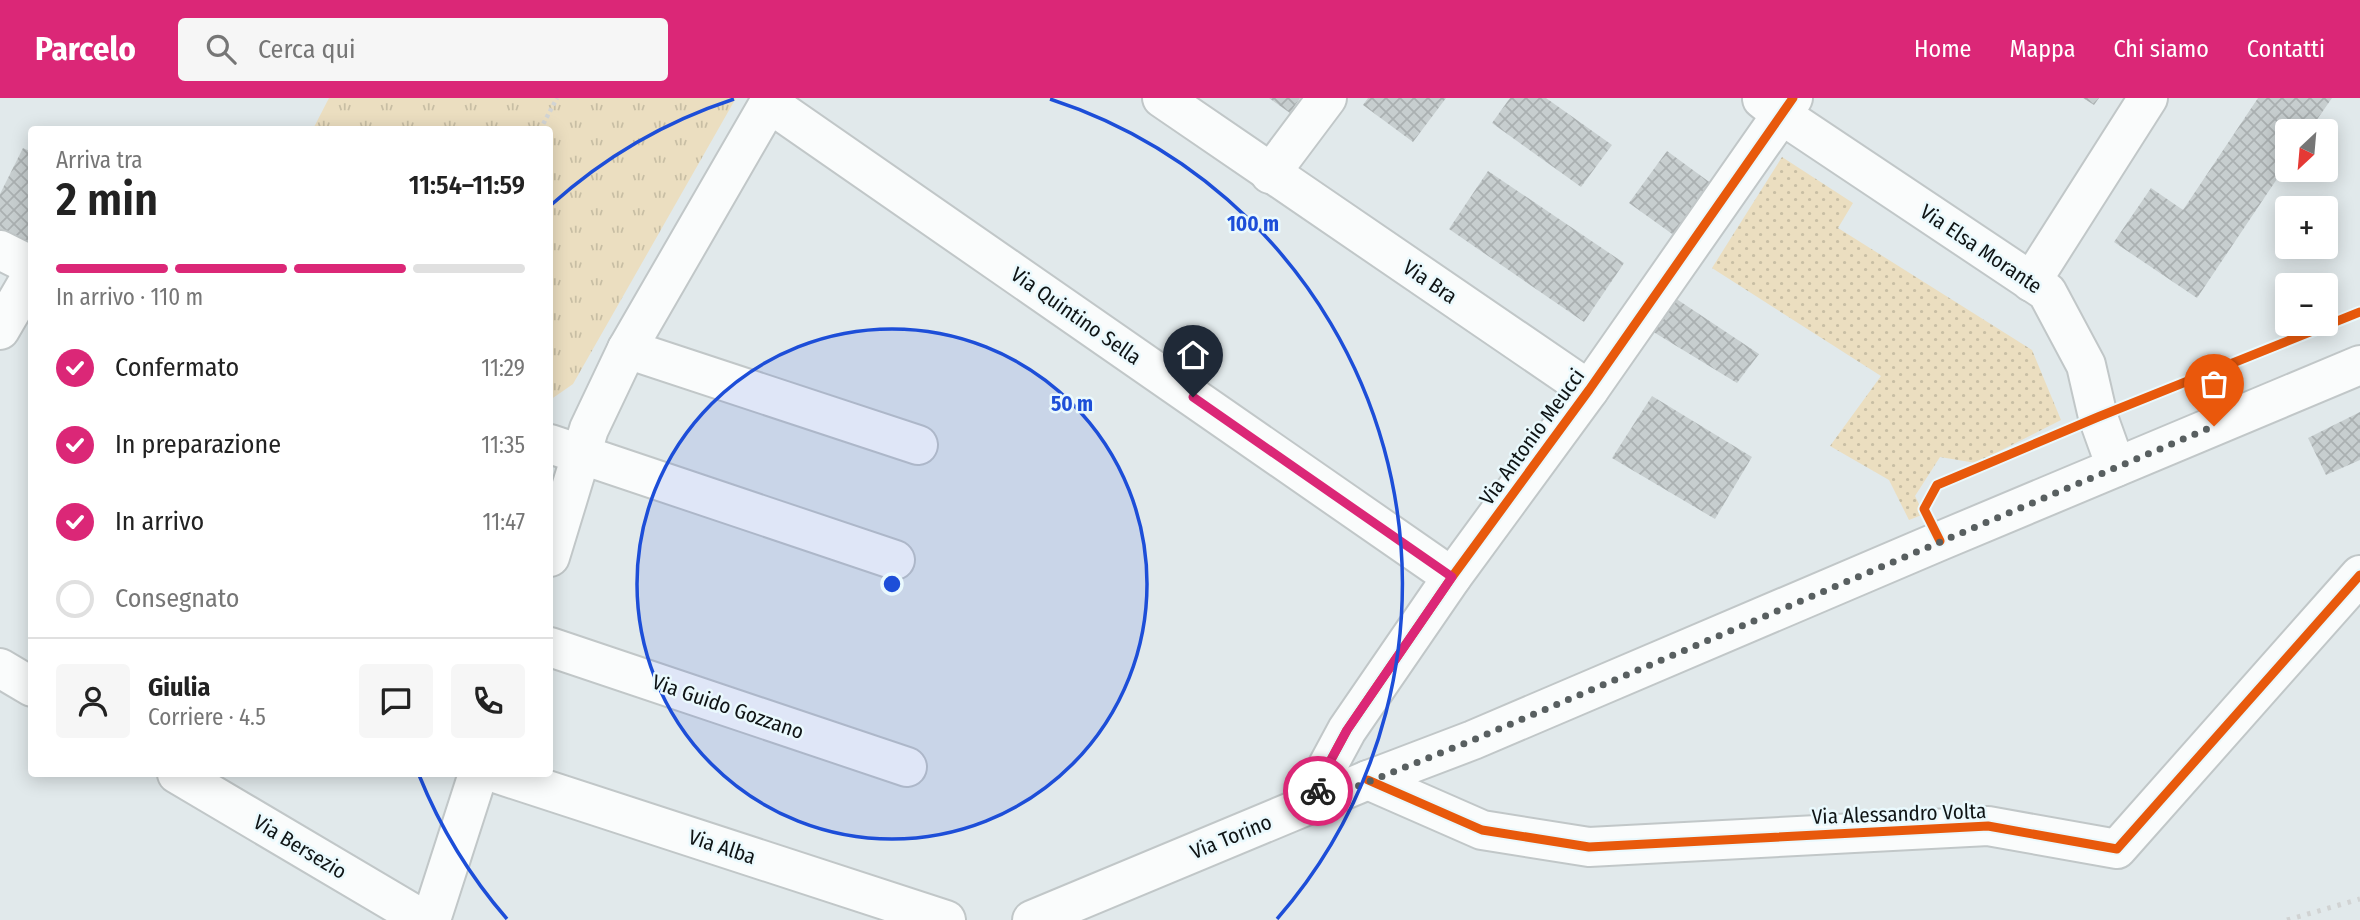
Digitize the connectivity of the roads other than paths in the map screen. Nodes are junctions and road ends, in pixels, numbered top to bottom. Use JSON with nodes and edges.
{"nodes":[{"id":1,"x":1162,"y":98,"type":"edge"},
{"id":2,"x":1327,"y":98,"type":"edge"},
{"id":3,"x":2148,"y":98,"type":"edge"},
{"id":4,"x":770,"y":100,"type":"edge"},
{"id":5,"x":1779,"y":104,"type":"edge"},
{"id":6,"x":1270,"y":174,"type":"junction"},
{"id":7,"x":0,"y":250,"type":"edge"},
{"id":8,"x":28,"y":264,"type":"edge"},
{"id":9,"x":2022,"y":275,"type":"junction"},
{"id":10,"x":28,"y":282,"type":"edge"},
{"id":11,"x":0,"y":330,"type":"edge"},
{"id":12,"x":627,"y":349,"type":"junction"},
{"id":13,"x":2360,"y":365,"type":"edge"},
{"id":14,"x":1589,"y":390,"type":"junction"},
{"id":15,"x":918,"y":445,"type":"dead end"},
{"id":16,"x":565,"y":449,"type":"edge"},
{"id":17,"x":2116,"y":467,"type":"junction"},
{"id":18,"x":553,"y":535,"type":"edge"},
{"id":19,"x":895,"y":560,"type":"dead end"},
{"id":20,"x":2360,"y":575,"type":"edge"},
{"id":21,"x":1452,"y":577,"type":"junction"},
{"id":22,"x":553,"y":648,"type":"edge"},
{"id":23,"x":0,"y":668,"type":"edge"},
{"id":24,"x":28,"y":685,"type":"edge"},
{"id":25,"x":907,"y":766,"type":"dead end"},
{"id":26,"x":182,"y":777,"type":"edge"},
{"id":27,"x":477,"y":777,"type":"edge"},
{"id":28,"x":507,"y":777,"type":"edge"},
{"id":29,"x":1368,"y":780,"type":"junction"},
{"id":30,"x":1313,"y":804,"type":"junction"},
{"id":31,"x":424,"y":920,"type":"edge"},
{"id":32,"x":431,"y":920,"type":"edge"},
{"id":33,"x":946,"y":920,"type":"edge"},
{"id":34,"x":1032,"y":920,"type":"edge"}],
"edges":[{"from":1,"to":6,"type":"street","name":"Via Bra"},
{"from":2,"to":6,"type":"street"},
{"from":3,"to":9,"type":"street"},
{"from":4,"to":12,"type":"street"},
{"from":4,"to":21,"type":"street","name":"Via Quintino Sella"},
{"from":5,"to":9,"type":"street","name":"Via Elsa Morante"},
{"from":5,"to":14,"type":"street","name":"Via Antonio Meucci"},
{"from":6,"to":14,"type":"street","name":"Via Bra"},
{"from":7,"to":8,"type":"street"},
{"from":9,"to":17,"type":"street","name":"Via Elsa Morante"},
{"from":10,"to":11,"type":"street"},
{"from":12,"to":15,"type":"street"},
{"from":12,"to":16,"type":"street"},
{"from":13,"to":17,"type":"street","name":"Via Torino"},
{"from":14,"to":21,"type":"street","name":"Via Antonio Meucci"},
{"from":16,"to":18,"type":"street"},
{"from":16,"to":19,"type":"street"},
{"from":17,"to":29,"type":"street","name":"Via Torino"},
{"from":20,"to":29,"type":"street","name":"Via Alessandro Volta"},
{"from":21,"to":30,"type":"street","name":"Via Antonio Meucci"},
{"from":22,"to":25,"type":"street","name":"Via Guido Gozzano"},
{"from":23,"to":24,"type":"street"},
{"from":26,"to":31,"type":"street","name":"Via Bersezio"},
{"from":27,"to":32,"type":"street"},
{"from":28,"to":33,"type":"street","name":"Via Alba"},
{"from":29,"to":30,"type":"street","name":"Via Torino"},
{"from":30,"to":34,"type":"street","name":"Via Torino"}]}
